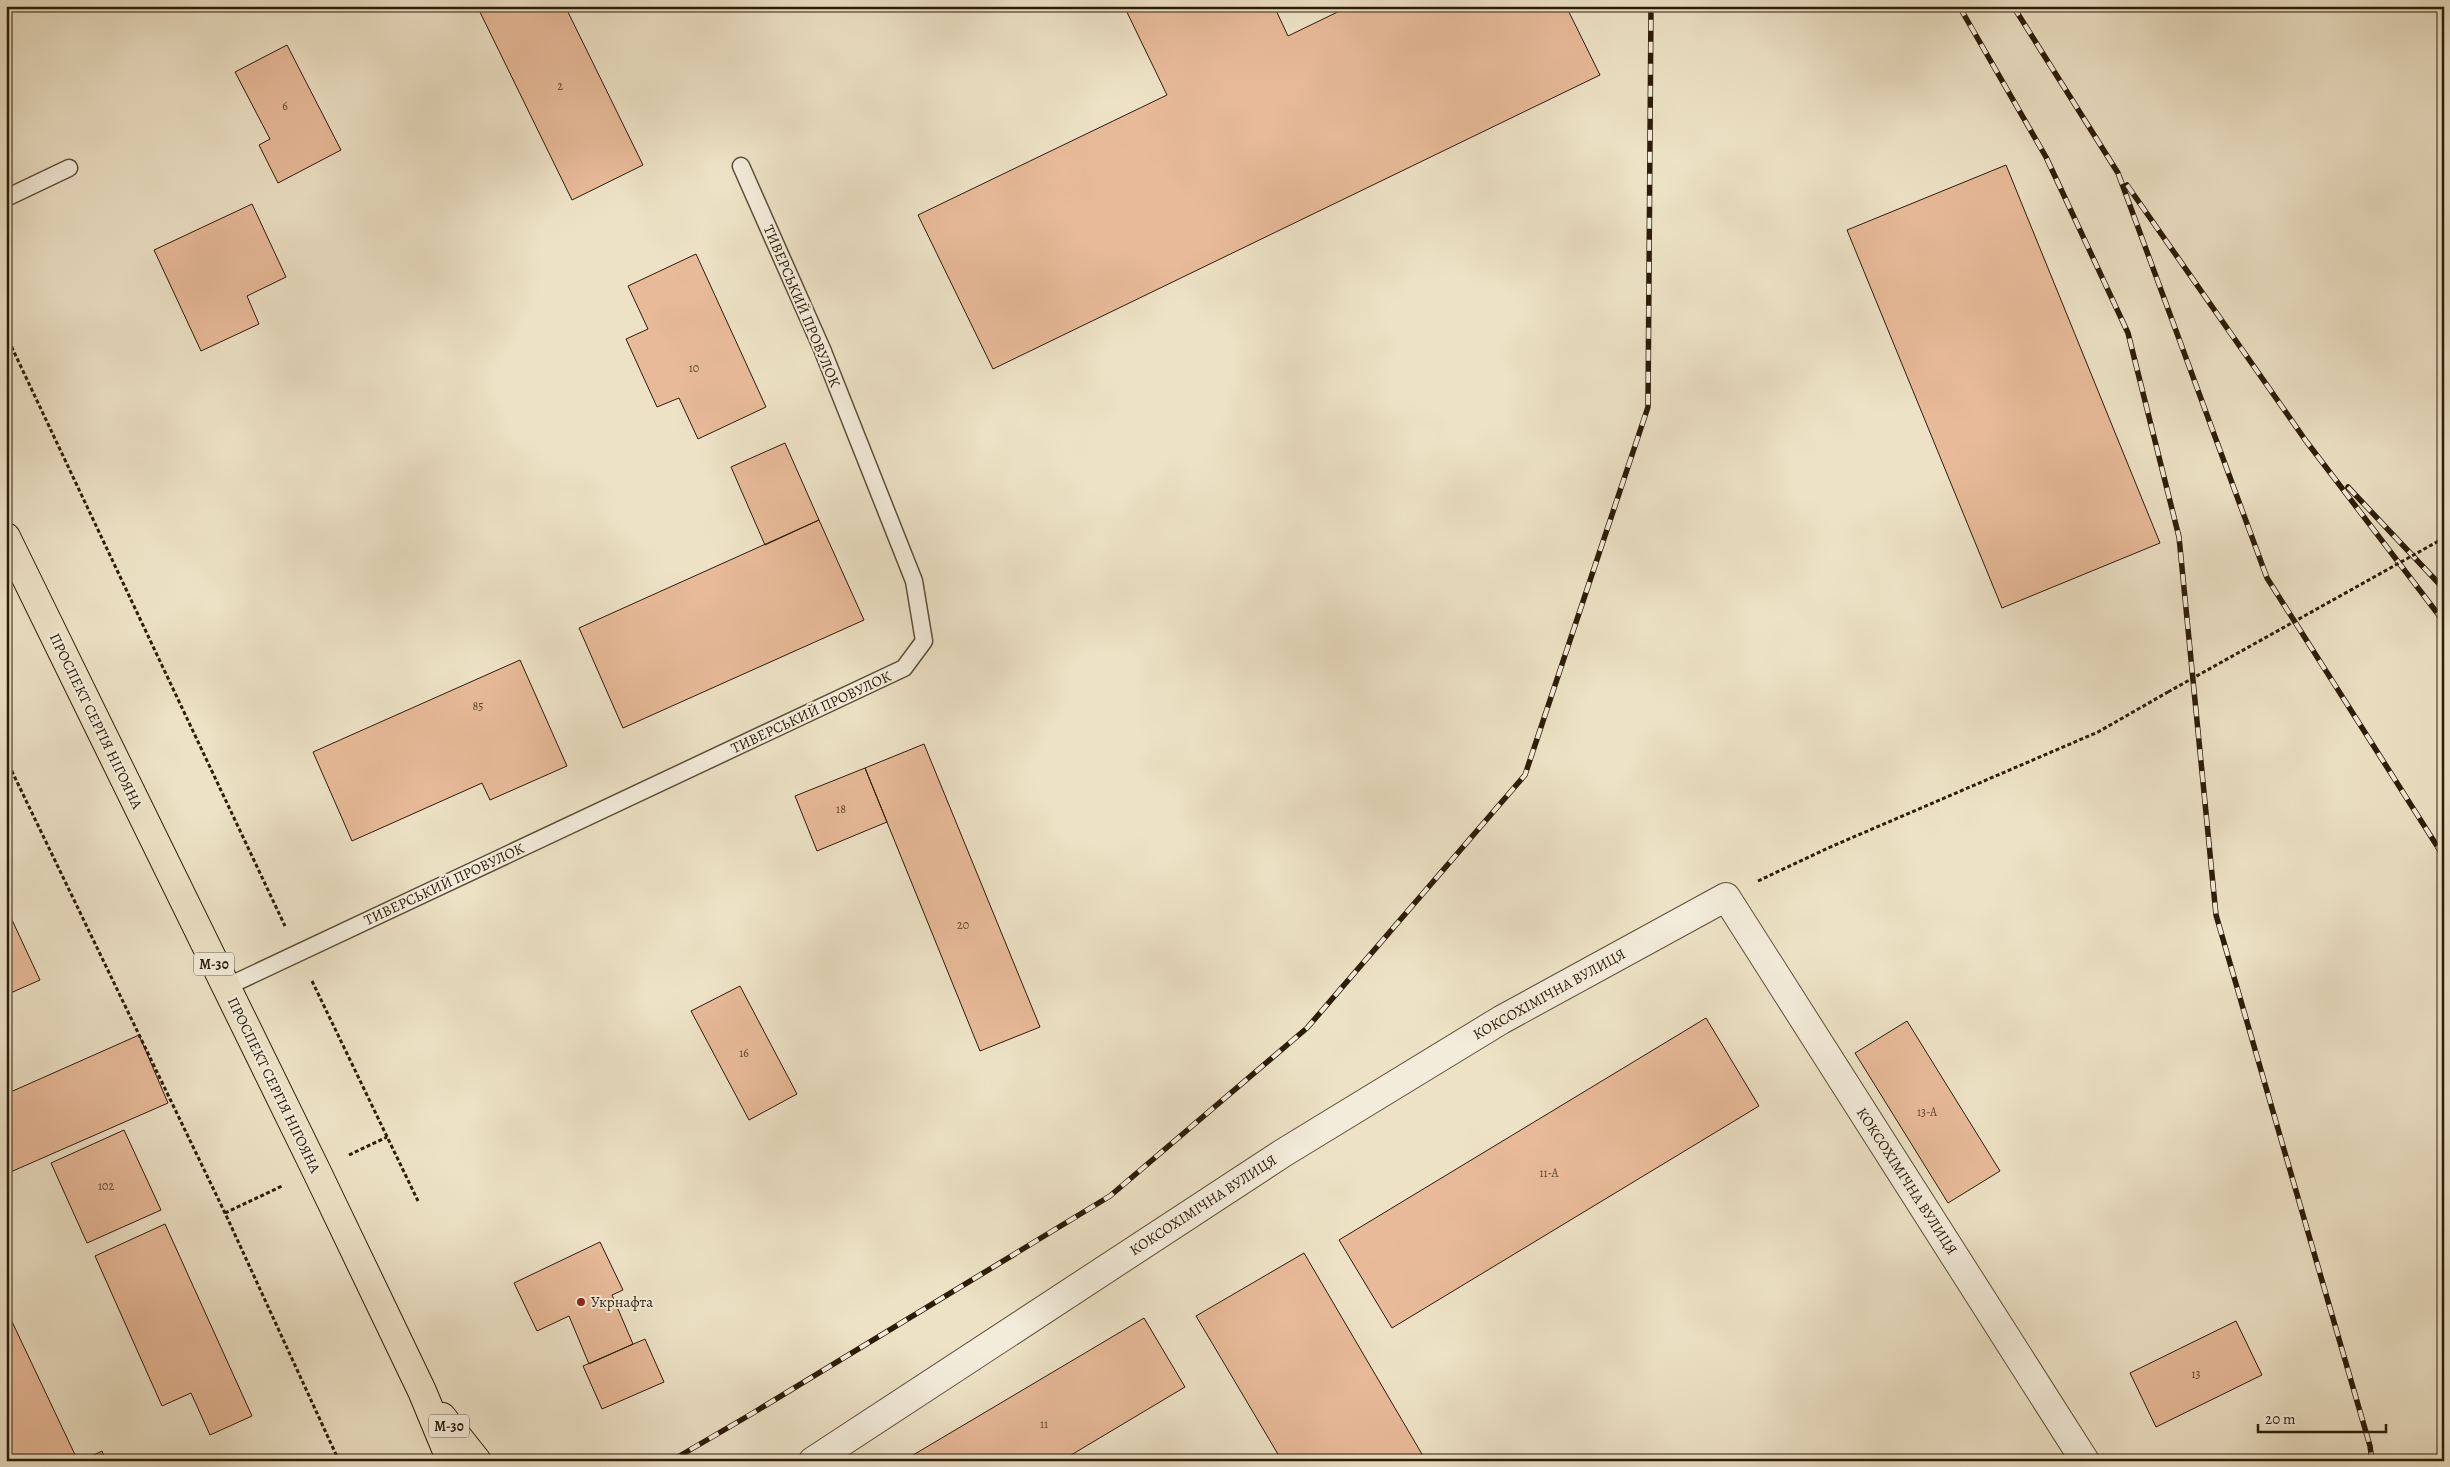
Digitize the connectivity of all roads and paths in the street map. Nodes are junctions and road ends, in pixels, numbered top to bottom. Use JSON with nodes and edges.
{"nodes":[{"id":1,"x":741,"y":166,"type":"dead end"},
{"id":2,"x":69,"y":168,"type":"dead end"},
{"id":3,"x":6,"y":198,"type":"edge"},
{"id":4,"x":6,"y":335,"type":"edge"},
{"id":5,"x":6,"y":537,"type":"edge"},
{"id":6,"x":2444,"y":538,"type":"edge"},
{"id":7,"x":6,"y":759,"type":"edge"},
{"id":8,"x":1726,"y":897,"type":"junction"},
{"id":9,"x":298,"y":953,"type":"junction"},
{"id":10,"x":226,"y":987,"type":"junction"},
{"id":11,"x":418,"y":1201,"type":"dead end"},
{"id":12,"x":422,"y":1391,"type":"junction"},
{"id":13,"x":339,"y":1461,"type":"edge"},
{"id":14,"x":451,"y":1461,"type":"edge"},
{"id":15,"x":477,"y":1461,"type":"edge"},
{"id":16,"x":813,"y":1461,"type":"edge"},
{"id":17,"x":2085,"y":1461,"type":"edge"}],
"edges":[{"from":1,"to":9,"type":"lane","name":"ТИВЕРСЬКИЙ ПРОВУЛОК"},
{"from":2,"to":3,"type":"lane"},
{"from":4,"to":9,"type":"path"},
{"from":5,"to":10,"type":"highway","name":"ПРОСПЕКТ СЕРГІЯ НІГОЯНА","number":"М-30"},
{"from":6,"to":8,"type":"path","bridge":true},
{"from":7,"to":13,"type":"path"},
{"from":8,"to":16,"type":"street","name":"КОКСОХІМІЧНА ВУЛИЦЯ"},
{"from":8,"to":17,"type":"street","name":"КОКСОХІМІЧНА ВУЛИЦЯ"},
{"from":9,"to":10,"type":"lane","name":"ТИВЕРСЬКИЙ ПРОВУЛОК"},
{"from":9,"to":11,"type":"path"},
{"from":10,"to":12,"type":"highway","name":"ПРОСПЕКТ СЕРГІЯ НІГОЯНА","number":"М-30"},
{"from":12,"to":14,"type":"highway","name":"ПРОСПЕКТ СЕРГІЯ НІГОЯНА","number":"М-30"},
{"from":12,"to":15,"type":"highway","name":"ПРОСПЕКТ СЕРГІЯ НІГОЯНА","number":"М-30"}]}
